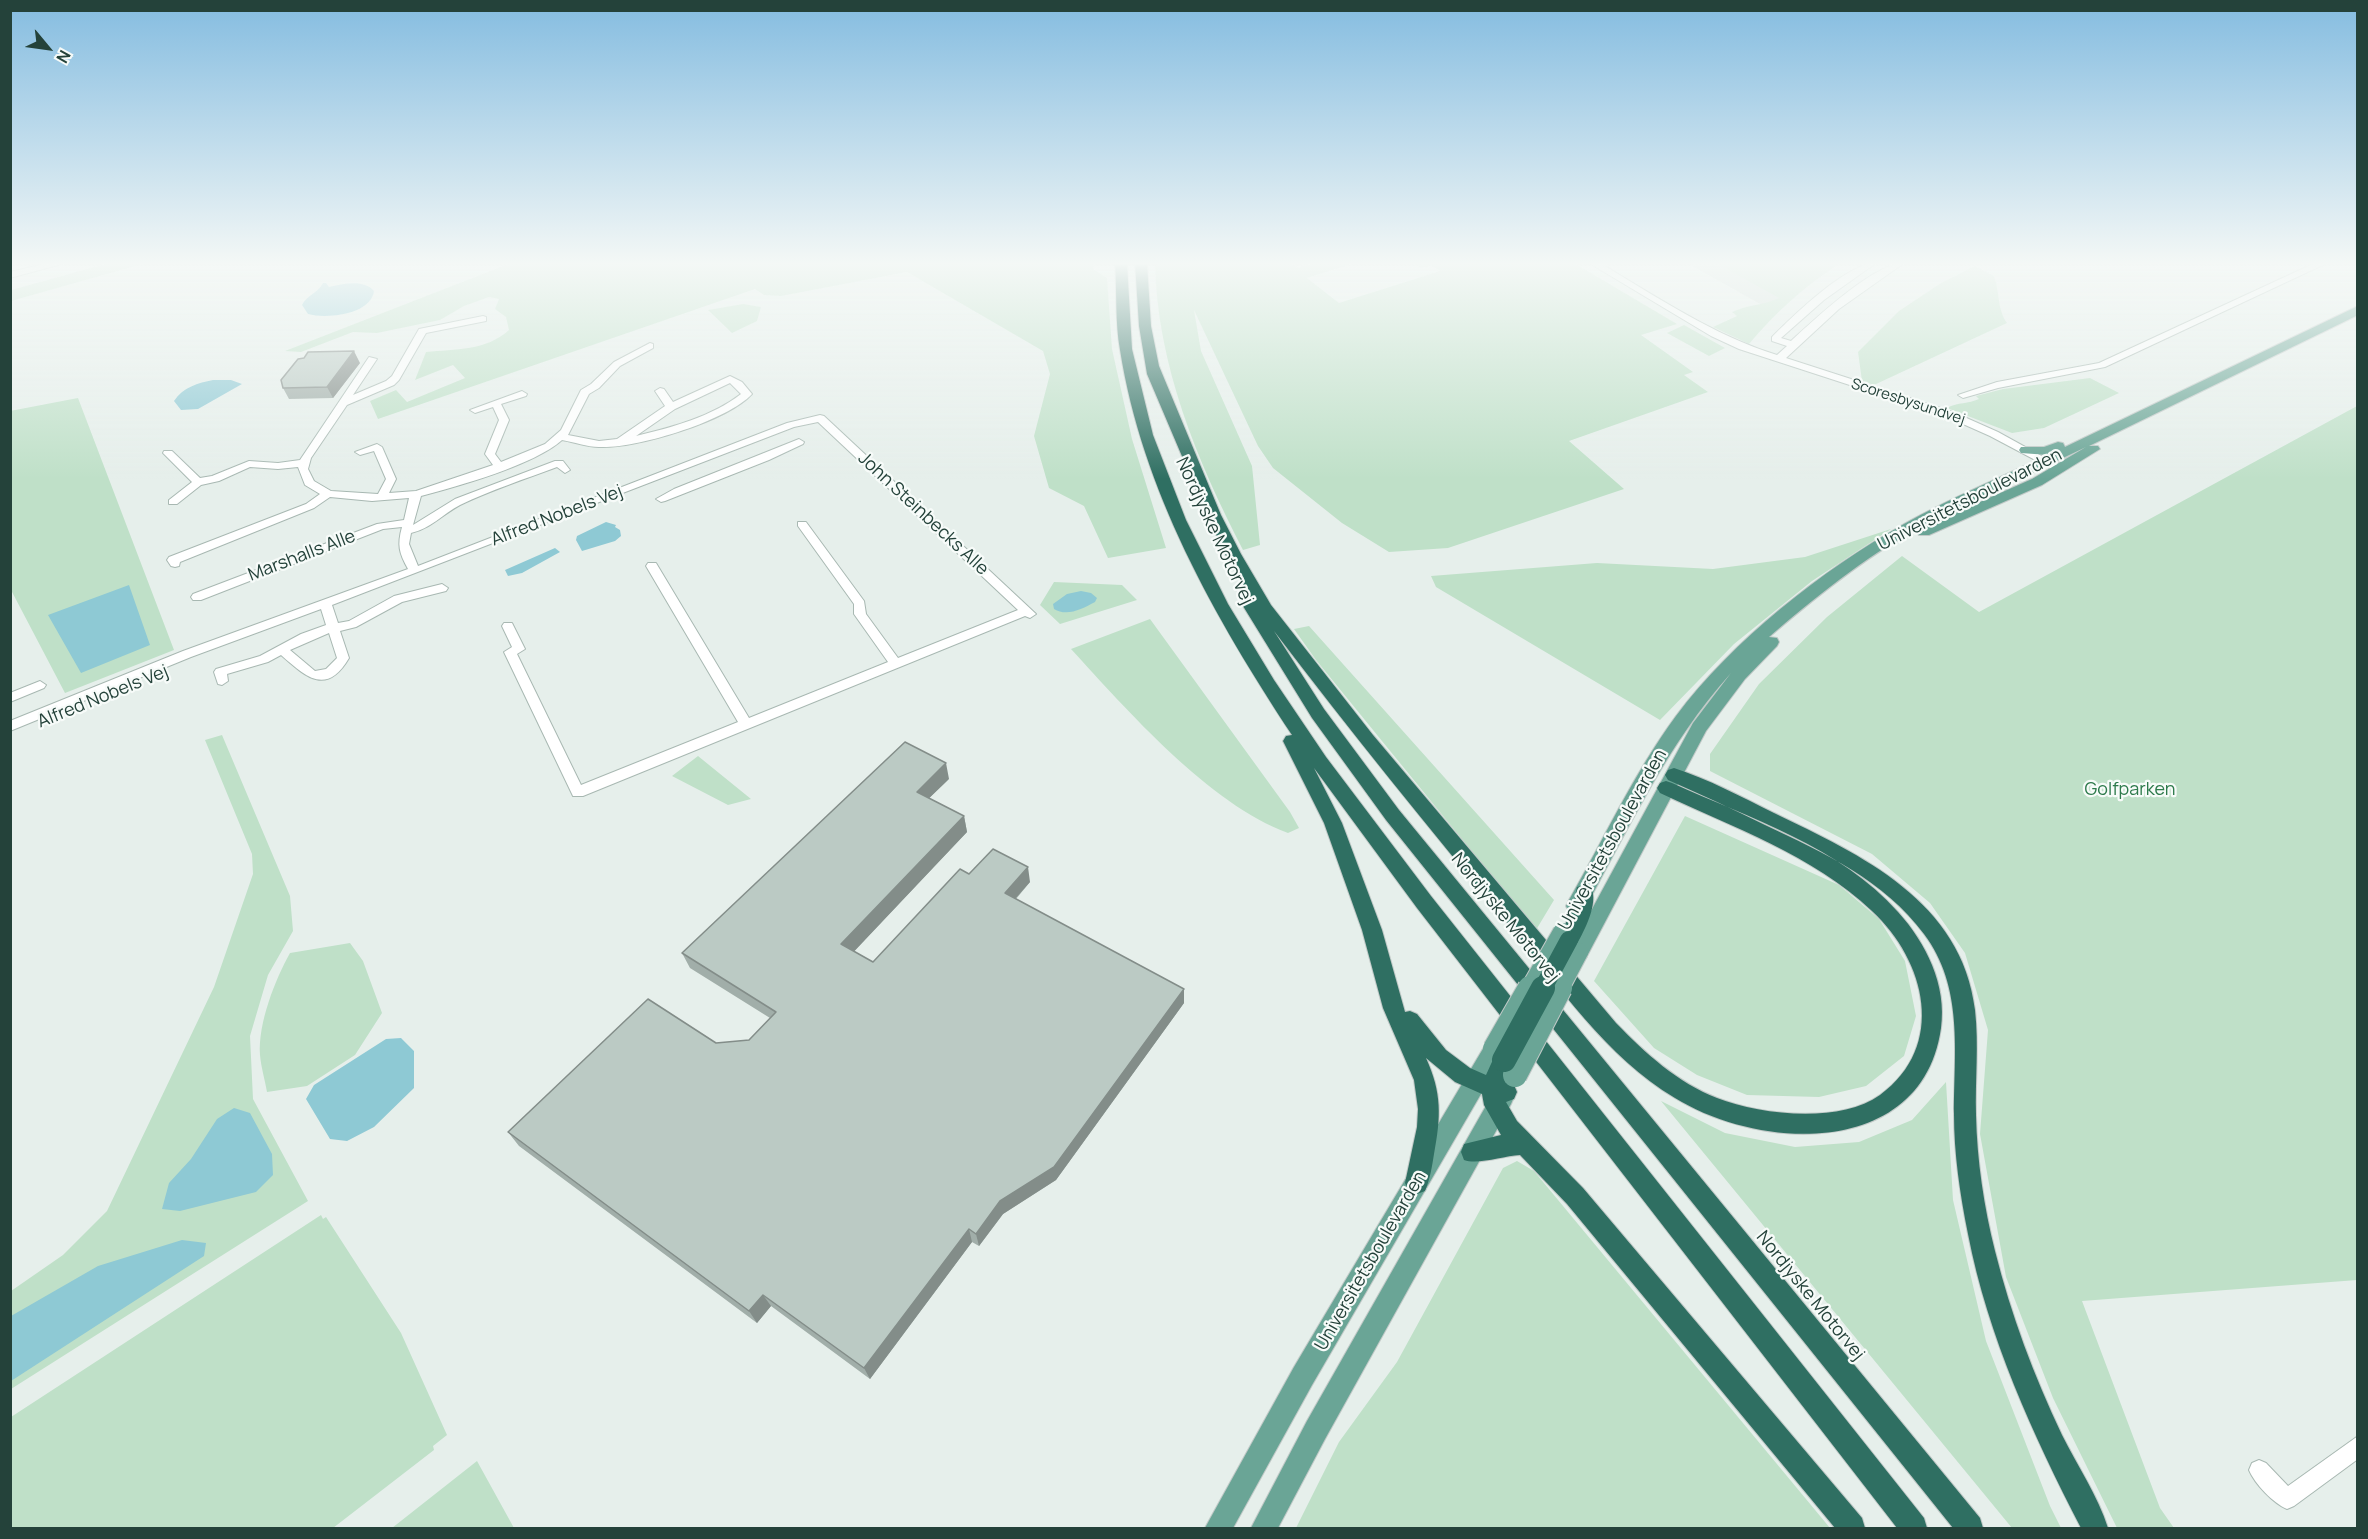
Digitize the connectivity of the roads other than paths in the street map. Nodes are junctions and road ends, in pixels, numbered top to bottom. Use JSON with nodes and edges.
{"nodes":[{"id":1,"x":420,"y":335,"type":"edge"},
{"id":2,"x":1125,"y":335,"type":"edge"},
{"id":3,"x":1147,"y":335,"type":"edge"},
{"id":4,"x":1716,"y":335,"type":"edge"},
{"id":5,"x":1779,"y":335,"type":"edge"},
{"id":6,"x":1804,"y":335,"type":"edge"},
{"id":7,"x":2167,"y":335,"type":"edge"},
{"id":8,"x":2307,"y":335,"type":"edge"},
{"id":9,"x":1793,"y":345,"type":"junction"},
{"id":10,"x":651,"y":346,"type":"dead end"},
{"id":11,"x":372,"y":359,"type":"dead end"},
{"id":12,"x":1778,"y":360,"type":"junction"},
{"id":13,"x":1152,"y":365,"type":"junction"},
{"id":14,"x":660,"y":392,"type":"dead end"},
{"id":15,"x":522,"y":394,"type":"dead end"},
{"id":16,"x":1963,"y":395,"type":"dead end"},
{"id":17,"x":342,"y":403,"type":"junction"},
{"id":18,"x":496,"y":404,"type":"junction"},
{"id":19,"x":671,"y":407,"type":"junction"},
{"id":20,"x":475,"y":410,"type":"dead end"},
{"id":21,"x":820,"y":418,"type":"joint"},
{"id":22,"x":2133,"y":419,"type":"junction"},
{"id":23,"x":561,"y":436,"type":"junction"},
{"id":24,"x":620,"y":442,"type":"junction"},
{"id":25,"x":799,"y":442,"type":"dead end"},
{"id":26,"x":2026,"y":450,"type":"junction"},
{"id":27,"x":726,"y":451,"type":"junction"},
{"id":28,"x":360,"y":452,"type":"dead end"},
{"id":29,"x":168,"y":453,"type":"dead end"},
{"id":30,"x":305,"y":463,"type":"junction"},
{"id":31,"x":559,"y":463,"type":"dead end"},
{"id":32,"x":2053,"y":465,"type":"junction"},
{"id":33,"x":499,"y":467,"type":"junction"},
{"id":34,"x":745,"y":467,"type":"junction"},
{"id":35,"x":198,"y":482,"type":"junction"},
{"id":36,"x":328,"y":494,"type":"junction"},
{"id":37,"x":416,"y":494,"type":"junction"},
{"id":38,"x":381,"y":498,"type":"junction"},
{"id":39,"x":662,"y":499,"type":"dead end"},
{"id":40,"x":173,"y":502,"type":"dead end"},
{"id":41,"x":802,"y":524,"type":"dead end"},
{"id":42,"x":408,"y":527,"type":"junction"},
{"id":43,"x":174,"y":562,"type":"dead end"},
{"id":44,"x":652,"y":566,"type":"dead end"},
{"id":45,"x":415,"y":571,"type":"junction"},
{"id":46,"x":442,"y":588,"type":"dead end"},
{"id":47,"x":197,"y":597,"type":"dead end"},
{"id":48,"x":327,"y":605,"type":"junction"},
{"id":49,"x":294,"y":617,"type":"junction"},
{"id":50,"x":508,"y":626,"type":"dead end"},
{"id":51,"x":335,"y":628,"type":"junction"},
{"id":52,"x":1242,"y":643,"type":"junction"},
{"id":53,"x":282,"y":650,"type":"junction"},
{"id":54,"x":895,"y":662,"type":"junction"},
{"id":55,"x":222,"y":681,"type":"dead end"},
{"id":56,"x":40,"y":685,"type":"dead end"},
{"id":57,"x":10,"y":698,"type":"edge"},
{"id":58,"x":745,"y":723,"type":"junction"},
{"id":59,"x":10,"y":726,"type":"edge"},
{"id":60,"x":10,"y":734,"type":"edge"},
{"id":61,"x":1670,"y":781,"type":"junction"},
{"id":62,"x":1584,"y":893,"type":"joint"},
{"id":63,"x":1570,"y":941,"type":"junction"},
{"id":64,"x":1387,"y":979,"type":"junction"},
{"id":65,"x":1498,"y":1079,"type":"junction"},
{"id":66,"x":1524,"y":1144,"type":"junction"},
{"id":67,"x":1472,"y":1152,"type":"junction"},
{"id":68,"x":1417,"y":1183,"type":"junction"},
{"id":69,"x":2358,"y":1446,"type":"edge"},
{"id":70,"x":2259,"y":1470,"type":"dead end"},
{"id":71,"x":1218,"y":1528,"type":"edge"},
{"id":72,"x":1264,"y":1528,"type":"edge"},
{"id":73,"x":1852,"y":1528,"type":"edge"},
{"id":74,"x":1914,"y":1528,"type":"edge"},
{"id":75,"x":1970,"y":1528,"type":"edge"},
{"id":76,"x":2095,"y":1528,"type":"edge"}],
"edges":[{"from":1,"to":17,"type":"street"},
{"from":2,"to":52,"type":"highway","name":"Nordjyske Motorvej"},
{"from":3,"to":13,"type":"highway","name":"Nordjyske Motorvej"},
{"from":4,"to":12,"type":"street","name":"Scoresbysundvej"},
{"from":5,"to":9,"type":"street"},
{"from":6,"to":9,"type":"street"},
{"from":7,"to":16,"type":"street"},
{"from":8,"to":22,"type":"main road","name":"Universitetsboulevarden"},
{"from":9,"to":12,"type":"street"},
{"from":10,"to":23,"type":"street"},
{"from":11,"to":17,"type":"street"},
{"from":12,"to":26,"type":"street","name":"Scoresbysundvej"},
{"from":13,"to":61,"type":"highway"},
{"from":13,"to":75,"type":"highway","name":"Nordjyske Motorvej"},
{"from":14,"to":19,"type":"street"},
{"from":15,"to":18,"type":"street"},
{"from":17,"to":30,"type":"street"},
{"from":18,"to":20,"type":"street"},
{"from":18,"to":33,"type":"street"},
{"from":19,"to":24,"type":"street"},
{"from":19,"to":24,"type":"street"},
{"from":21,"to":27,"type":"street","name":"Alfred Nobels Vej"},
{"from":21,"to":54,"type":"street","name":"John Steinbecks Alle"},
{"from":22,"to":26,"type":"main road"},
{"from":22,"to":32,"type":"main road","name":"Universitetsboulevarden"},
{"from":23,"to":24,"type":"street"},
{"from":23,"to":33,"type":"street"},
{"from":25,"to":34,"type":"street"},
{"from":26,"to":32,"type":"street","name":"Scoresbysundvej"},
{"from":27,"to":34,"type":"street"},
{"from":27,"to":45,"type":"street","name":"Alfred Nobels Vej"},
{"from":28,"to":38,"type":"street"},
{"from":29,"to":35,"type":"street"},
{"from":30,"to":35,"type":"street"},
{"from":30,"to":36,"type":"street"},
{"from":31,"to":42,"type":"street","name":"Marshalls Alle"},
{"from":32,"to":61,"type":"main road","name":"Universitetsboulevarden"},
{"from":32,"to":62,"type":"main road","name":"Universitetsboulevarden"},
{"from":33,"to":37,"type":"street"},
{"from":34,"to":39,"type":"street"},
{"from":35,"to":40,"type":"street"},
{"from":36,"to":38,"type":"street"},
{"from":36,"to":43,"type":"street"},
{"from":37,"to":38,"type":"street"},
{"from":37,"to":42,"type":"street"},
{"from":41,"to":54,"type":"street"},
{"from":42,"to":45,"type":"street"},
{"from":42,"to":47,"type":"street","name":"Marshalls Alle"},
{"from":44,"to":58,"type":"street"},
{"from":45,"to":48,"type":"street","name":"Alfred Nobels Vej"},
{"from":46,"to":51,"type":"street"},
{"from":48,"to":49,"type":"street","name":"Alfred Nobels Vej"},
{"from":48,"to":51,"type":"street"},
{"from":49,"to":59,"type":"street","name":"Alfred Nobels Vej"},
{"from":49,"to":60,"type":"street","name":"Alfred Nobels Vej"},
{"from":50,"to":58,"type":"street","name":"John Steinbecks Alle"},
{"from":51,"to":53,"type":"street"},
{"from":51,"to":53,"type":"street"},
{"from":52,"to":64,"type":"highway"},
{"from":52,"to":74,"type":"highway","name":"Nordjyske Motorvej"},
{"from":53,"to":55,"type":"street"},
{"from":54,"to":58,"type":"street","name":"John Steinbecks Alle"},
{"from":56,"to":57,"type":"street"},
{"from":61,"to":63,"type":"main road","name":"Universitetsboulevarden"},
{"from":61,"to":76,"type":"highway"},
{"from":62,"to":63,"type":"highway"},
{"from":63,"to":65,"type":"main road","name":"Universitetsboulevarden","bridge":true},
{"from":63,"to":65,"type":"main road","name":"Universitetsboulevarden","bridge":true},
{"from":64,"to":65,"type":"highway"},
{"from":64,"to":68,"type":"highway"},
{"from":65,"to":66,"type":"highway"},
{"from":65,"to":67,"type":"main road","name":"Universitetsboulevarden"},
{"from":65,"to":68,"type":"main road","name":"Universitetsboulevarden"},
{"from":66,"to":67,"type":"highway"},
{"from":66,"to":73,"type":"highway"},
{"from":67,"to":72,"type":"main road","name":"Universitetsboulevarden"},
{"from":68,"to":71,"type":"main road","name":"Universitetsboulevarden"},
{"from":69,"to":70,"type":"street"}]}
